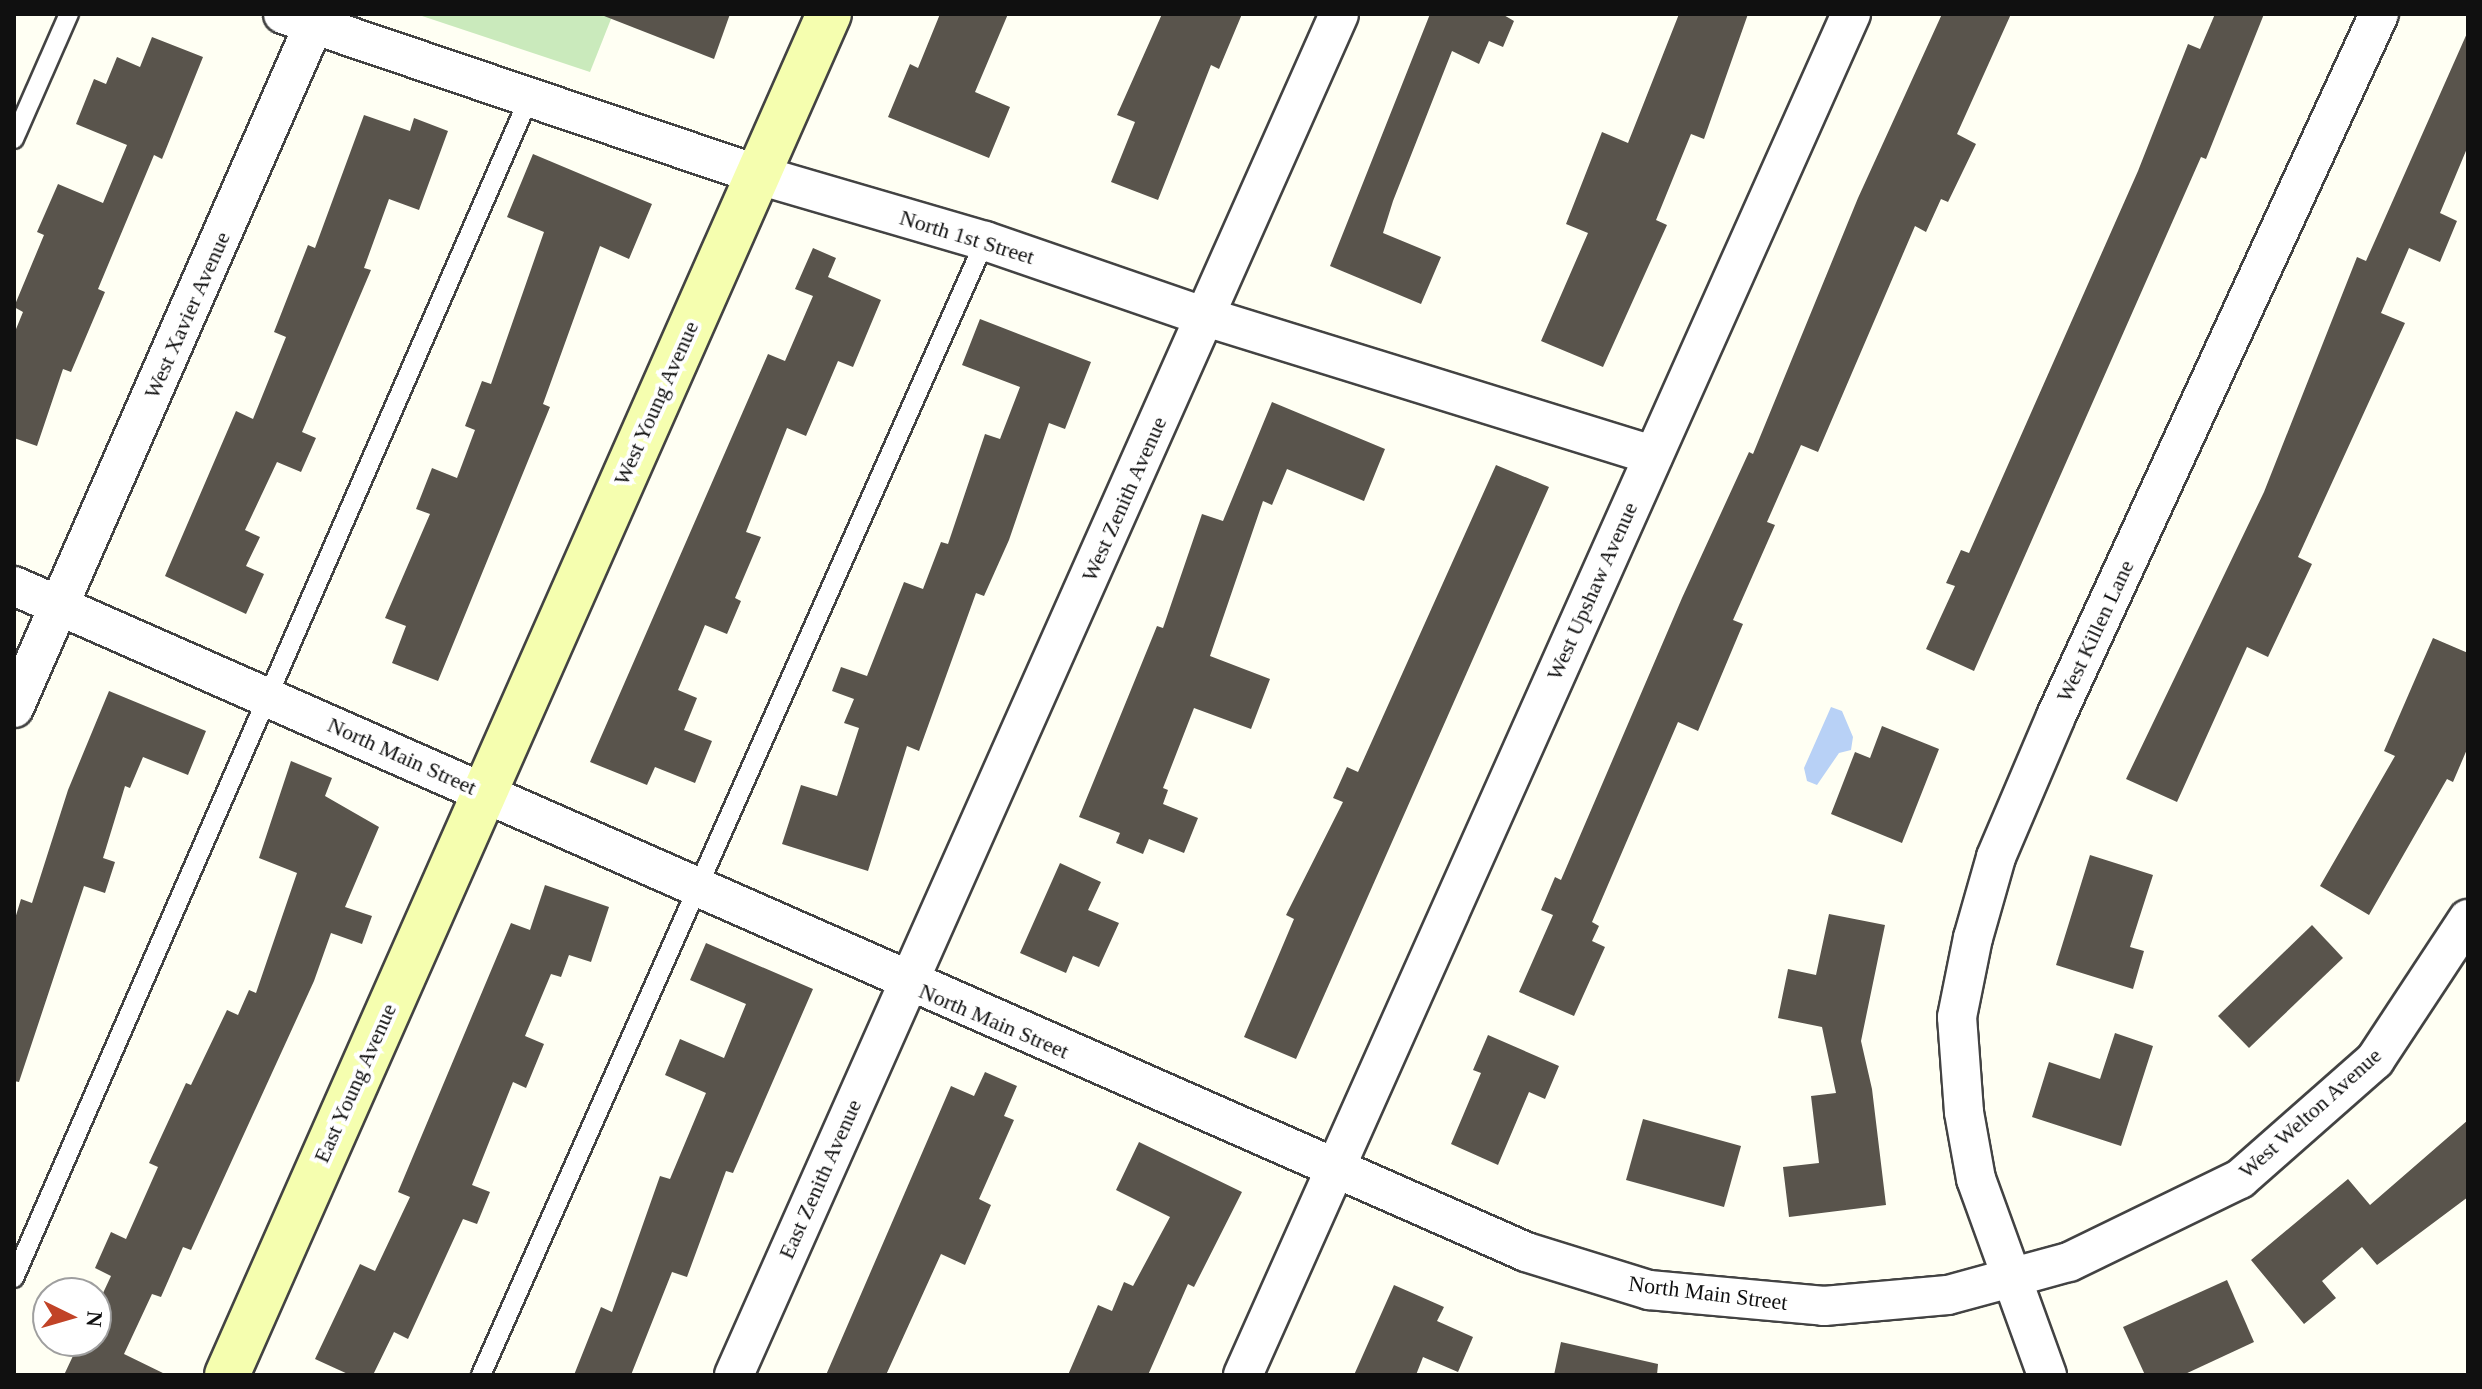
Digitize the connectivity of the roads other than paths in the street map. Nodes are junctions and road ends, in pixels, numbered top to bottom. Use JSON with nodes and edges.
{"nodes":[{"id":1,"x":69,"y":14,"type":"edge"},
{"id":2,"x":829,"y":14,"type":"edge"},
{"id":3,"x":1339,"y":14,"type":"edge"},
{"id":4,"x":1851,"y":14,"type":"edge"},
{"id":5,"x":2379,"y":14,"type":"edge"},
{"id":6,"x":299,"y":19,"type":"edge"},
{"id":7,"x":529,"y":98,"type":"junction"},
{"id":8,"x":14,"y":139,"type":"edge"},
{"id":9,"x":759,"y":175,"type":"junction"},
{"id":10,"x":985,"y":241,"type":"junction"},
{"id":11,"x":1206,"y":317,"type":"junction"},
{"id":12,"x":1653,"y":455,"type":"junction"},
{"id":13,"x":14,"y":586,"type":"edge"},
{"id":14,"x":60,"y":605,"type":"junction"},
{"id":15,"x":265,"y":696,"type":"junction"},
{"id":16,"x":14,"y":708,"type":"edge"},
{"id":17,"x":482,"y":791,"type":"junction"},
{"id":18,"x":697,"y":888,"type":"junction"},
{"id":19,"x":2468,"y":919,"type":"edge"},
{"id":20,"x":906,"y":983,"type":"junction"},
{"id":21,"x":1334,"y":1168,"type":"junction"},
{"id":22,"x":14,"y":1278,"type":"edge"},
{"id":23,"x":2008,"y":1278,"type":"junction"},
{"id":24,"x":227,"y":1375,"type":"edge"},
{"id":25,"x":481,"y":1375,"type":"edge"},
{"id":26,"x":734,"y":1375,"type":"edge"},
{"id":27,"x":1243,"y":1375,"type":"edge"},
{"id":28,"x":2047,"y":1375,"type":"edge"}],
"edges":[{"from":1,"to":8,"type":"lane"},
{"from":2,"to":9,"type":"street","name":"West Young Avenue"},
{"from":3,"to":11,"type":"street","name":"West Zenith Avenue"},
{"from":4,"to":12,"type":"street","name":"West Upshaw Avenue"},
{"from":5,"to":23,"type":"street","name":"West Killen Lane"},
{"from":6,"to":7,"type":"street","name":"North 1st Street"},
{"from":6,"to":14,"type":"street","name":"West Xavier Avenue"},
{"from":7,"to":9,"type":"street","name":"North 1st Street"},
{"from":7,"to":15,"type":"lane"},
{"from":9,"to":10,"type":"street","name":"North 1st Street"},
{"from":9,"to":17,"type":"street","name":"West Young Avenue"},
{"from":10,"to":11,"type":"street","name":"North 1st Street"},
{"from":10,"to":18,"type":"lane"},
{"from":11,"to":12,"type":"street","name":"North 1st Street"},
{"from":11,"to":20,"type":"street","name":"West Zenith Avenue"},
{"from":12,"to":21,"type":"street","name":"West Upshaw Avenue"},
{"from":13,"to":14,"type":"street","name":"North Main Street"},
{"from":14,"to":15,"type":"street","name":"North Main Street"},
{"from":14,"to":16,"type":"street","name":"West Xavier Avenue"},
{"from":15,"to":17,"type":"street","name":"North Main Street"},
{"from":15,"to":22,"type":"lane"},
{"from":17,"to":18,"type":"street","name":"North Main Street"},
{"from":17,"to":24,"type":"street","name":"East Young Avenue"},
{"from":18,"to":20,"type":"street","name":"North Main Street"},
{"from":18,"to":25,"type":"lane"},
{"from":19,"to":23,"type":"street","name":"West Welton Avenue"},
{"from":20,"to":21,"type":"street","name":"North Main Street"},
{"from":20,"to":26,"type":"street","name":"East Zenith Avenue"},
{"from":21,"to":23,"type":"street","name":"North Main Street"},
{"from":21,"to":27,"type":"street","name":"West Upshaw Avenue"},
{"from":23,"to":28,"type":"street","name":"West Killen Lane"}]}
